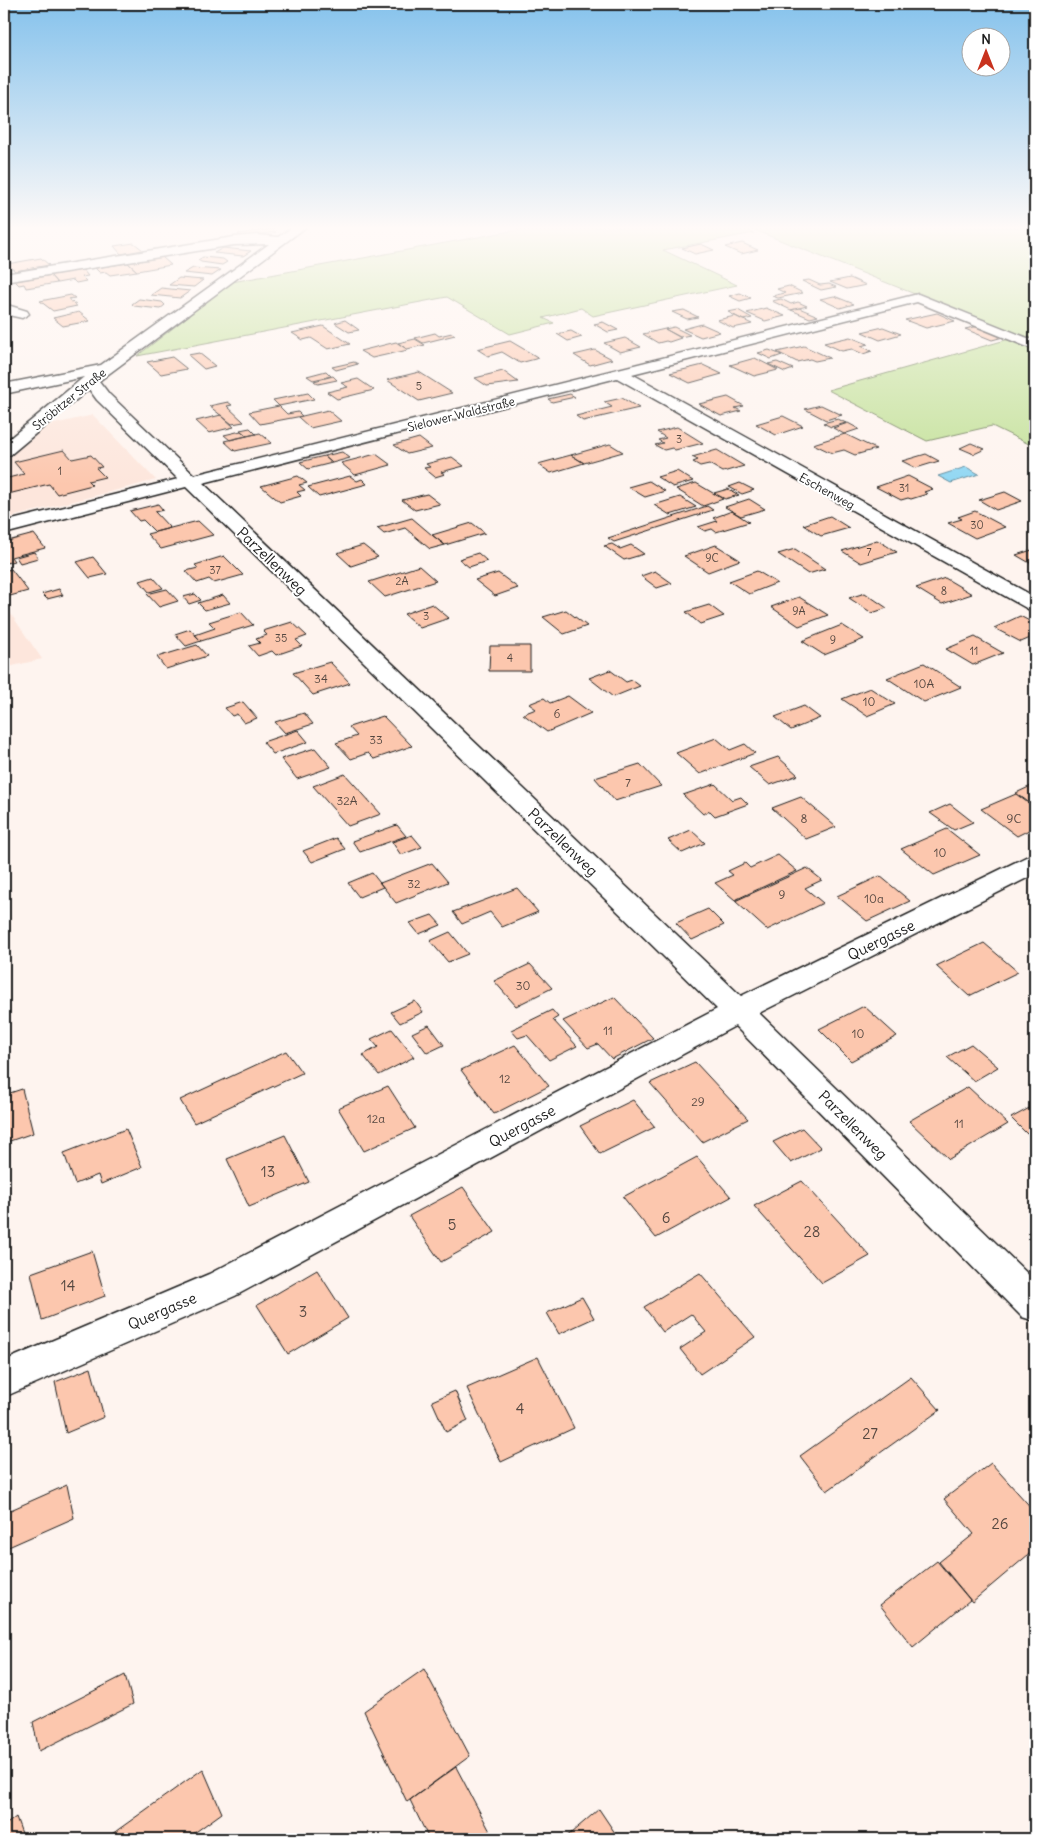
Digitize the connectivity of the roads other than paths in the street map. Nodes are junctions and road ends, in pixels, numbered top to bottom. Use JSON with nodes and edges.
{"nodes":[{"id":1,"x":17,"y":313,"type":"edge"},
{"id":2,"x":181,"y":313,"type":"edge"},
{"id":3,"x":859,"y":313,"type":"edge"},
{"id":4,"x":955,"y":313,"type":"edge"},
{"id":5,"x":22,"y":314,"type":"dead end"},
{"id":6,"x":1035,"y":346,"type":"edge"},
{"id":7,"x":98,"y":374,"type":"junction"},
{"id":8,"x":620,"y":374,"type":"junction"},
{"id":9,"x":4,"y":389,"type":"edge"},
{"id":10,"x":4,"y":451,"type":"edge"},
{"id":11,"x":192,"y":482,"type":"junction"},
{"id":12,"x":4,"y":528,"type":"edge"},
{"id":13,"x":1035,"y":605,"type":"edge"},
{"id":14,"x":1035,"y":863,"type":"edge"},
{"id":15,"x":738,"y":1011,"type":"junction"},
{"id":16,"x":1035,"y":1305,"type":"edge"},
{"id":17,"x":4,"y":1379,"type":"edge"}],
"edges":[{"from":1,"to":5,"type":"street"},
{"from":2,"to":7,"type":"street","name":"Ströbitzer Straße"},
{"from":3,"to":8,"type":"street","name":"Sielower Waldstraße"},
{"from":4,"to":6,"type":"street","name":"Sielower Waldstraße"},
{"from":7,"to":9,"type":"street"},
{"from":7,"to":10,"type":"street","name":"Ströbitzer Straße"},
{"from":7,"to":11,"type":"street","name":"Parzellenweg"},
{"from":8,"to":11,"type":"street","name":"Sielower Waldstraße"},
{"from":8,"to":13,"type":"street","name":"Eschenweg"},
{"from":11,"to":12,"type":"street","name":"Sielower Waldstraße"},
{"from":11,"to":15,"type":"street","name":"Parzellenweg"},
{"from":14,"to":15,"type":"street","name":"Quergasse"},
{"from":15,"to":16,"type":"street","name":"Parzellenweg"},
{"from":15,"to":17,"type":"street","name":"Quergasse"}]}
